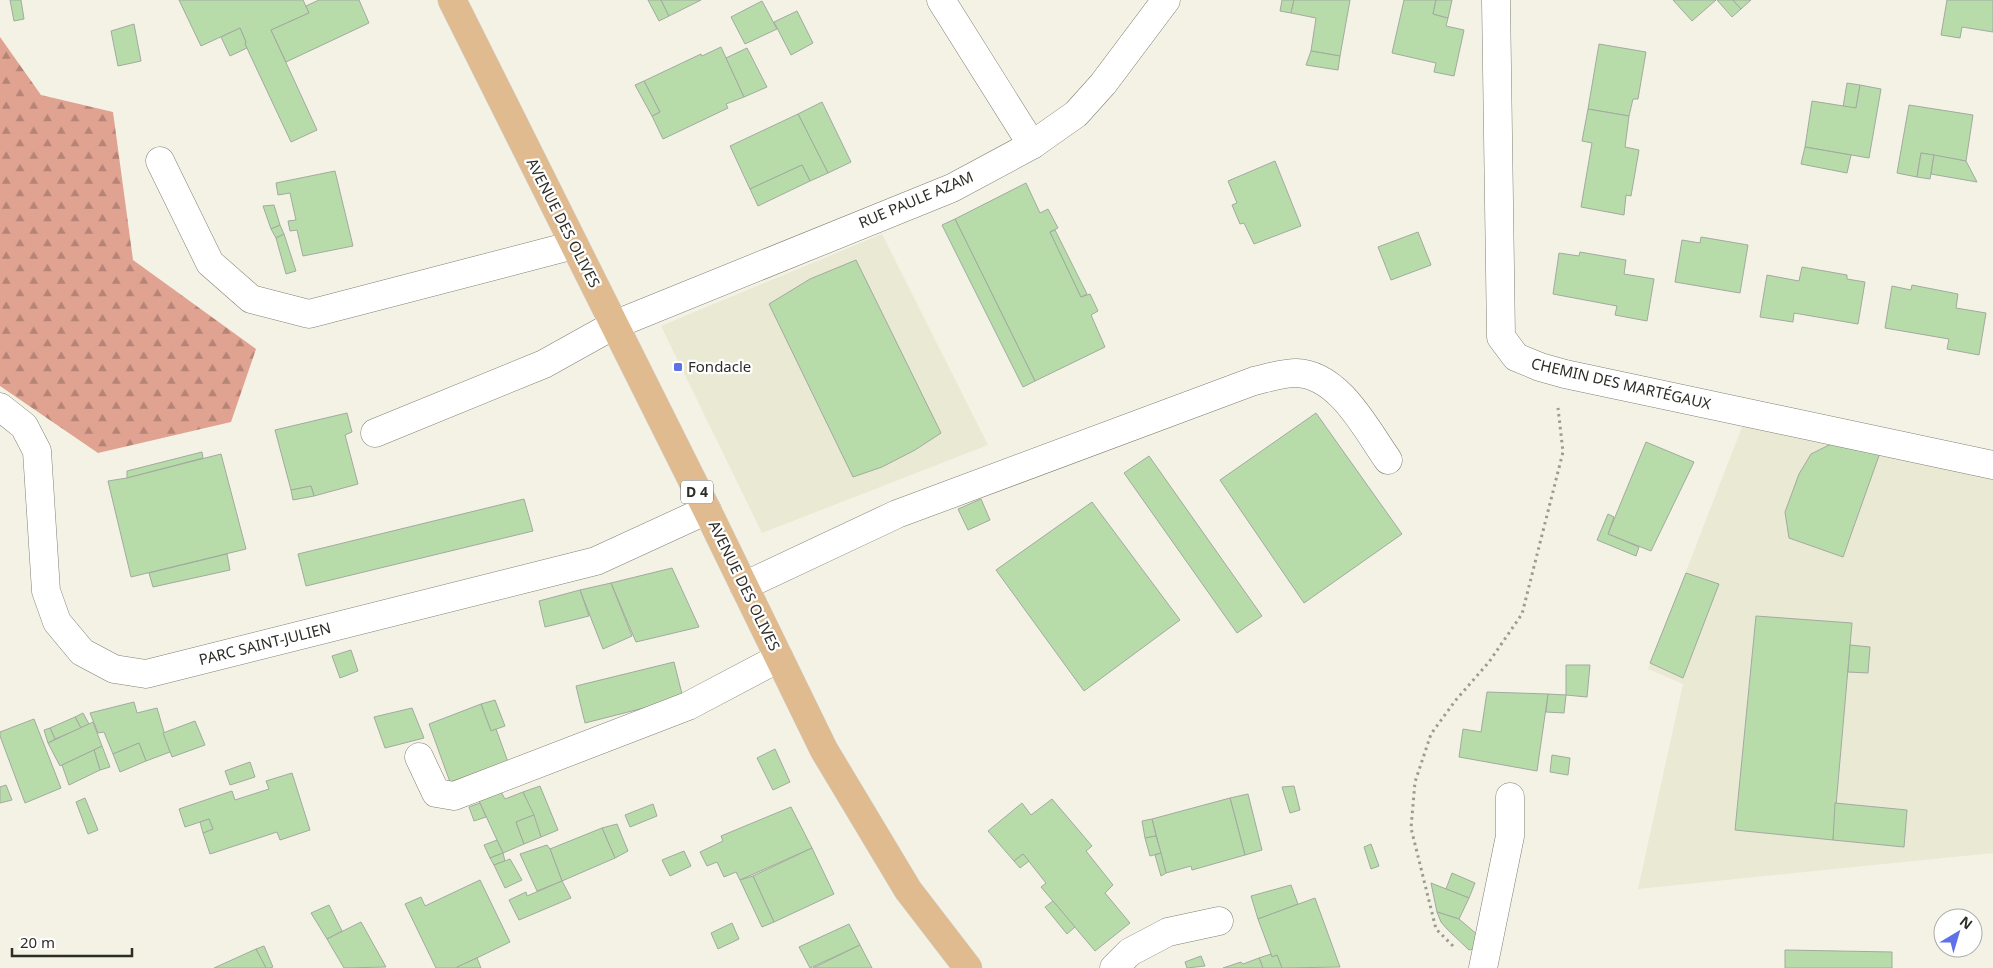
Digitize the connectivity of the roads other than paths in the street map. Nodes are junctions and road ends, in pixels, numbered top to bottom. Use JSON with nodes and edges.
{"nodes":[{"id":1,"x":452,"y":0,"type":"edge"},
{"id":2,"x":941,"y":0,"type":"edge"},
{"id":3,"x":1166,"y":0,"type":"edge"},
{"id":4,"x":1496,"y":0,"type":"edge"},
{"id":5,"x":1032,"y":145,"type":"junction"},
{"id":6,"x":160,"y":161,"type":"dead end"},
{"id":7,"x":574,"y":246,"type":"junction"},
{"id":8,"x":614,"y":325,"type":"junction"},
{"id":9,"x":0,"y":407,"type":"edge"},
{"id":10,"x":375,"y":433,"type":"dead end"},
{"id":11,"x":1388,"y":460,"type":"dead end"},
{"id":12,"x":1993,"y":466,"type":"edge"},
{"id":13,"x":706,"y":510,"type":"junction"},
{"id":14,"x":744,"y":586,"type":"junction"},
{"id":15,"x":779,"y":658,"type":"junction"},
{"id":16,"x":419,"y":757,"type":"dead end"},
{"id":17,"x":1510,"y":797,"type":"dead end"},
{"id":18,"x":1218,"y":921,"type":"dead end"},
{"id":19,"x":968,"y":968,"type":"edge"},
{"id":20,"x":1114,"y":968,"type":"edge"},
{"id":21,"x":1484,"y":968,"type":"edge"}],
"edges":[{"from":1,"to":7,"type":"main road","name":"AVENUE DES OLIVES","number":"D 4"},
{"from":2,"to":5,"type":"street"},
{"from":3,"to":5,"type":"street","name":"RUE PAULE AZAM"},
{"from":4,"to":12,"type":"street","name":"CHEMIN DES MARTÉGAUX"},
{"from":5,"to":8,"type":"street","name":"RUE PAULE AZAM"},
{"from":6,"to":7,"type":"street"},
{"from":7,"to":8,"type":"main road","name":"AVENUE DES OLIVES","number":"D 4"},
{"from":8,"to":10,"type":"street","name":"RUE PAULE AZAM"},
{"from":8,"to":13,"type":"main road","name":"AVENUE DES OLIVES","number":"D 4"},
{"from":9,"to":13,"type":"street","name":"PARC SAINT-JULIEN"},
{"from":11,"to":14,"type":"street"},
{"from":13,"to":14,"type":"main road","name":"AVENUE DES OLIVES","number":"D 4"},
{"from":14,"to":15,"type":"main road","name":"AVENUE DES OLIVES","number":"D 4"},
{"from":15,"to":16,"type":"street"},
{"from":15,"to":19,"type":"main road","name":"AVENUE DES OLIVES","number":"D 4"},
{"from":17,"to":21,"type":"street"},
{"from":18,"to":20,"type":"street"}]}
